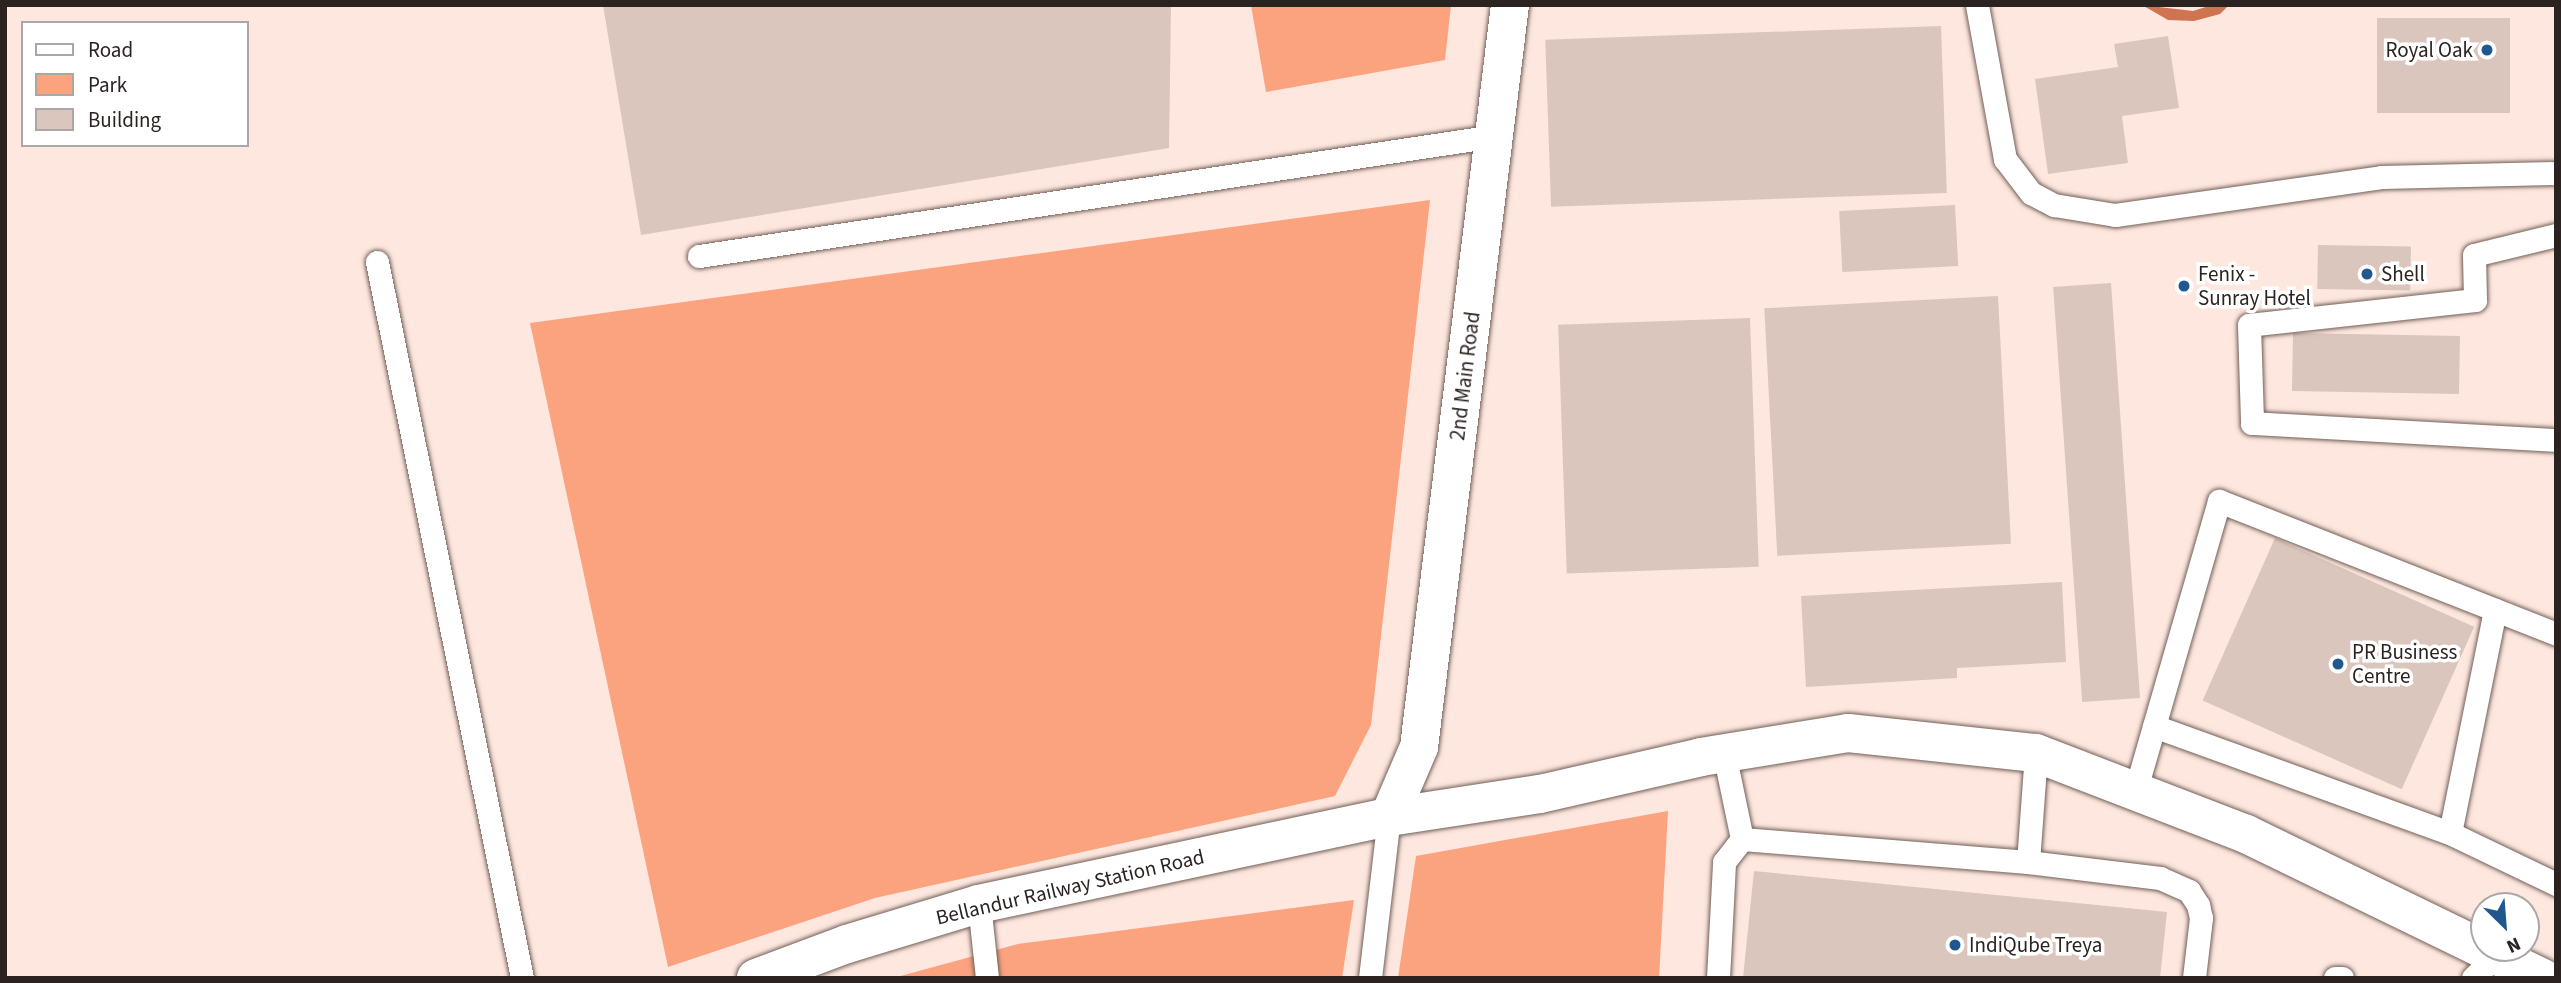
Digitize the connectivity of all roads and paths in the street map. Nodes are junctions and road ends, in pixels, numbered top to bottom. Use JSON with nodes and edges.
{"nodes":[{"id":1,"x":1510,"y":5,"type":"edge"},
{"id":2,"x":1978,"y":5,"type":"edge"},
{"id":3,"x":1494,"y":136,"type":"junction"},
{"id":4,"x":2556,"y":173,"type":"edge"},
{"id":5,"x":2556,"y":235,"type":"edge"},
{"id":6,"x":699,"y":256,"type":"dead end"},
{"id":7,"x":377,"y":262,"type":"dead end"},
{"id":8,"x":2556,"y":440,"type":"edge"},
{"id":9,"x":2495,"y":610,"type":"junction"},
{"id":10,"x":2556,"y":634,"type":"edge"},
{"id":11,"x":2154,"y":726,"type":"junction"},
{"id":12,"x":1724,"y":753,"type":"junction"},
{"id":13,"x":2036,"y":753,"type":"junction"},
{"id":14,"x":2135,"y":792,"type":"junction"},
{"id":15,"x":1389,"y":817,"type":"junction"},
{"id":16,"x":2450,"y":834,"type":"junction"},
{"id":17,"x":1742,"y":839,"type":"junction"},
{"id":18,"x":2028,"y":862,"type":"junction"},
{"id":19,"x":2556,"y":884,"type":"edge"},
{"id":20,"x":979,"y":904,"type":"junction"},
{"id":21,"x":2484,"y":967,"type":"edge"},
{"id":22,"x":522,"y":978,"type":"edge"},
{"id":23,"x":756,"y":978,"type":"edge"},
{"id":24,"x":987,"y":978,"type":"edge"},
{"id":25,"x":1370,"y":978,"type":"edge"},
{"id":26,"x":1718,"y":978,"type":"edge"},
{"id":27,"x":2194,"y":978,"type":"edge"},
{"id":28,"x":2334,"y":978,"type":"edge"},
{"id":29,"x":2342,"y":978,"type":"edge"},
{"id":30,"x":2543,"y":978,"type":"edge"}],
"edges":[{"from":1,"to":3,"type":"street","name":"2nd Main Road"},
{"from":2,"to":4,"type":"lane"},
{"from":3,"to":6,"type":"lane"},
{"from":3,"to":15,"type":"street","name":"2nd Main Road"},
{"from":5,"to":8,"type":"lane"},
{"from":7,"to":22,"type":"lane"},
{"from":9,"to":10,"type":"lane"},
{"from":9,"to":11,"type":"lane"},
{"from":9,"to":16,"type":"lane"},
{"from":11,"to":14,"type":"lane"},
{"from":11,"to":16,"type":"lane"},
{"from":12,"to":13,"type":"street","name":"Bellandur Railway Station Road"},
{"from":12,"to":15,"type":"street","name":"Bellandur Railway Station Road"},
{"from":12,"to":17,"type":"lane"},
{"from":13,"to":14,"type":"street","name":"Bellandur Railway Station Road"},
{"from":13,"to":18,"type":"lane"},
{"from":14,"to":21,"type":"street","name":"Bellandur Railway Station Road"},
{"from":15,"to":20,"type":"street","name":"Bellandur Railway Station Road"},
{"from":15,"to":25,"type":"lane"},
{"from":16,"to":19,"type":"lane"},
{"from":17,"to":18,"type":"lane"},
{"from":17,"to":26,"type":"lane"},
{"from":18,"to":27,"type":"lane"},
{"from":20,"to":23,"type":"street","name":"Bellandur Railway Station Road"},
{"from":20,"to":24,"type":"lane"},
{"from":21,"to":30,"type":"street","name":"Bellandur Railway Station Road"},
{"from":28,"to":29,"type":"lane"}]}
